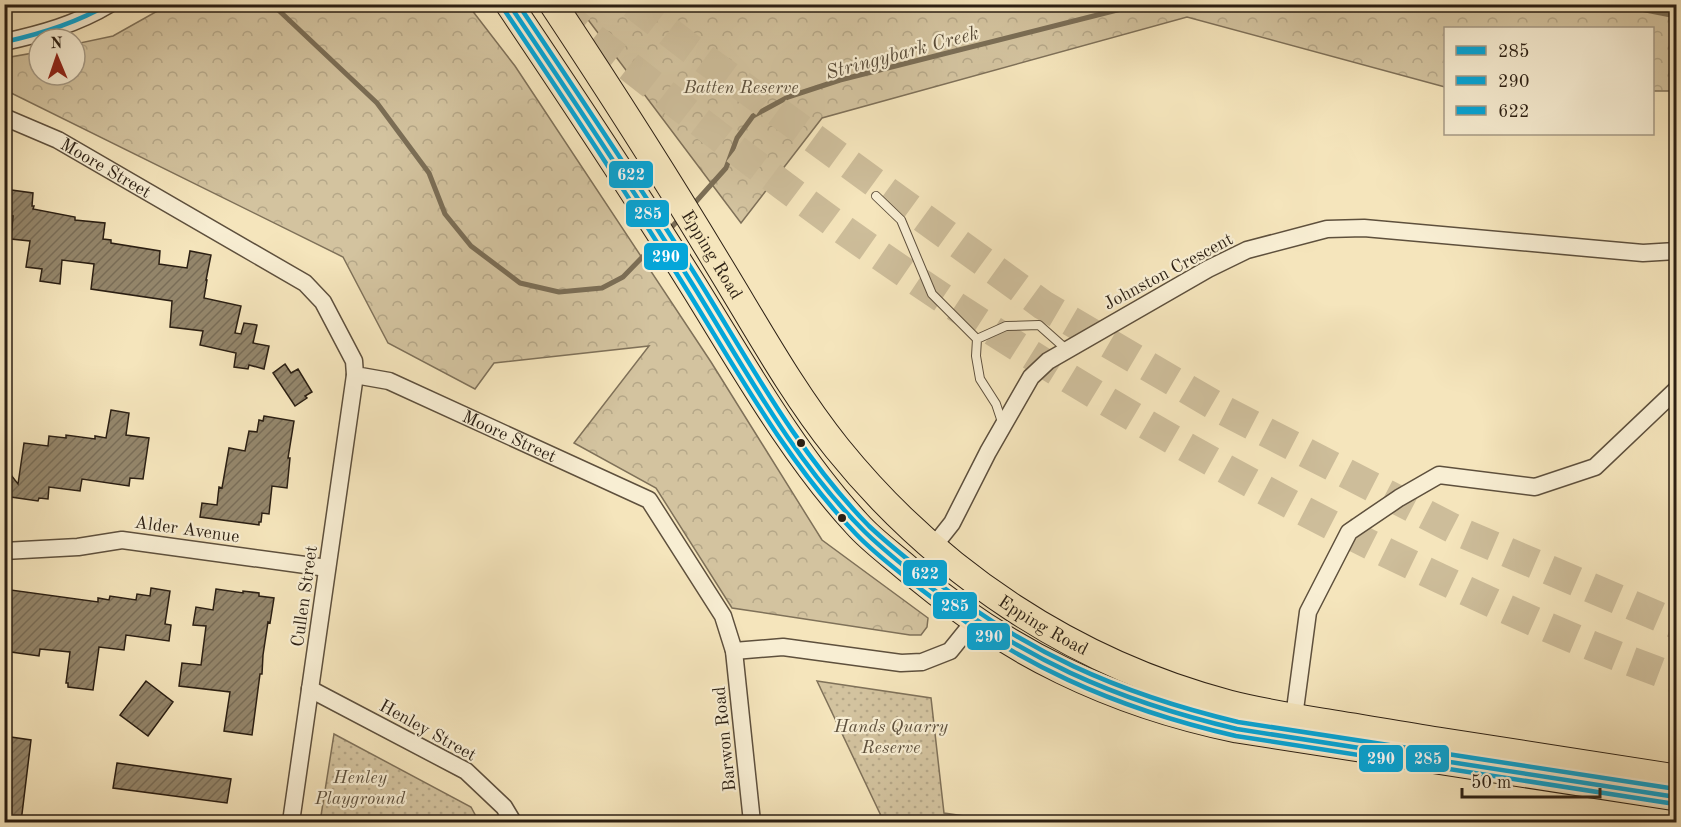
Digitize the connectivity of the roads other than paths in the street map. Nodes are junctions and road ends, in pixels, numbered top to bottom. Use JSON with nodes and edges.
{"nodes":[{"id":1,"x":110,"y":4,"type":"edge"},
{"id":2,"x":509,"y":4,"type":"edge"},
{"id":3,"x":554,"y":4,"type":"edge"},
{"id":4,"x":4,"y":42,"type":"edge"},
{"id":5,"x":4,"y":117,"type":"edge"},
{"id":6,"x":876,"y":196,"type":"dead end"},
{"id":7,"x":1677,"y":251,"type":"edge"},
{"id":8,"x":976,"y":339,"type":"junction"},
{"id":9,"x":1066,"y":349,"type":"junction"},
{"id":10,"x":355,"y":375,"type":"junction"},
{"id":11,"x":1677,"y":390,"type":"edge"},
{"id":12,"x":1004,"y":426,"type":"junction"},
{"id":13,"x":933,"y":547,"type":"junction"},
{"id":14,"x":4,"y":551,"type":"edge"},
{"id":15,"x":327,"y":568,"type":"junction"},
{"id":16,"x":992,"y":595,"type":"junction"},
{"id":17,"x":975,"y":620,"type":"junction"},
{"id":18,"x":734,"y":651,"type":"junction"},
{"id":19,"x":310,"y":689,"type":"junction"},
{"id":20,"x":1294,"y":717,"type":"junction"},
{"id":21,"x":1677,"y":778,"type":"edge"},
{"id":22,"x":1677,"y":797,"type":"edge"},
{"id":23,"x":291,"y":822,"type":"edge"},
{"id":24,"x":513,"y":822,"type":"edge"},
{"id":25,"x":752,"y":822,"type":"edge"}],
"edges":[{"from":1,"to":4,"type":"street"},
{"from":2,"to":17,"type":"main road","name":"Epping Road"},
{"from":3,"to":13,"type":"main road","name":"Epping Road"},
{"from":5,"to":10,"type":"street","name":"Moore Street"},
{"from":6,"to":8,"type":"lane"},
{"from":7,"to":9,"type":"street","name":"Johnston Crescent"},
{"from":8,"to":9,"type":"lane"},
{"from":8,"to":12,"type":"lane"},
{"from":9,"to":12,"type":"street","name":"Johnston Crescent"},
{"from":10,"to":15,"type":"street","name":"Cullen Street"},
{"from":10,"to":18,"type":"street","name":"Moore Street"},
{"from":11,"to":20,"type":"street"},
{"from":12,"to":13,"type":"street","name":"Johnston Crescent"},
{"from":13,"to":16,"type":"main road","name":"Epping Road"},
{"from":14,"to":15,"type":"street","name":"Alder Avenue"},
{"from":15,"to":19,"type":"street","name":"Cullen Street"},
{"from":16,"to":17,"type":"main road"},
{"from":16,"to":20,"type":"main road","name":"Epping Road"},
{"from":17,"to":18,"type":"street"},
{"from":17,"to":22,"type":"main road","name":"Epping Road"},
{"from":18,"to":25,"type":"street","name":"Barwon Road"},
{"from":19,"to":23,"type":"street","name":"Cullen Street"},
{"from":19,"to":24,"type":"street","name":"Henley Street"},
{"from":20,"to":21,"type":"main road","name":"Epping Road"}]}
